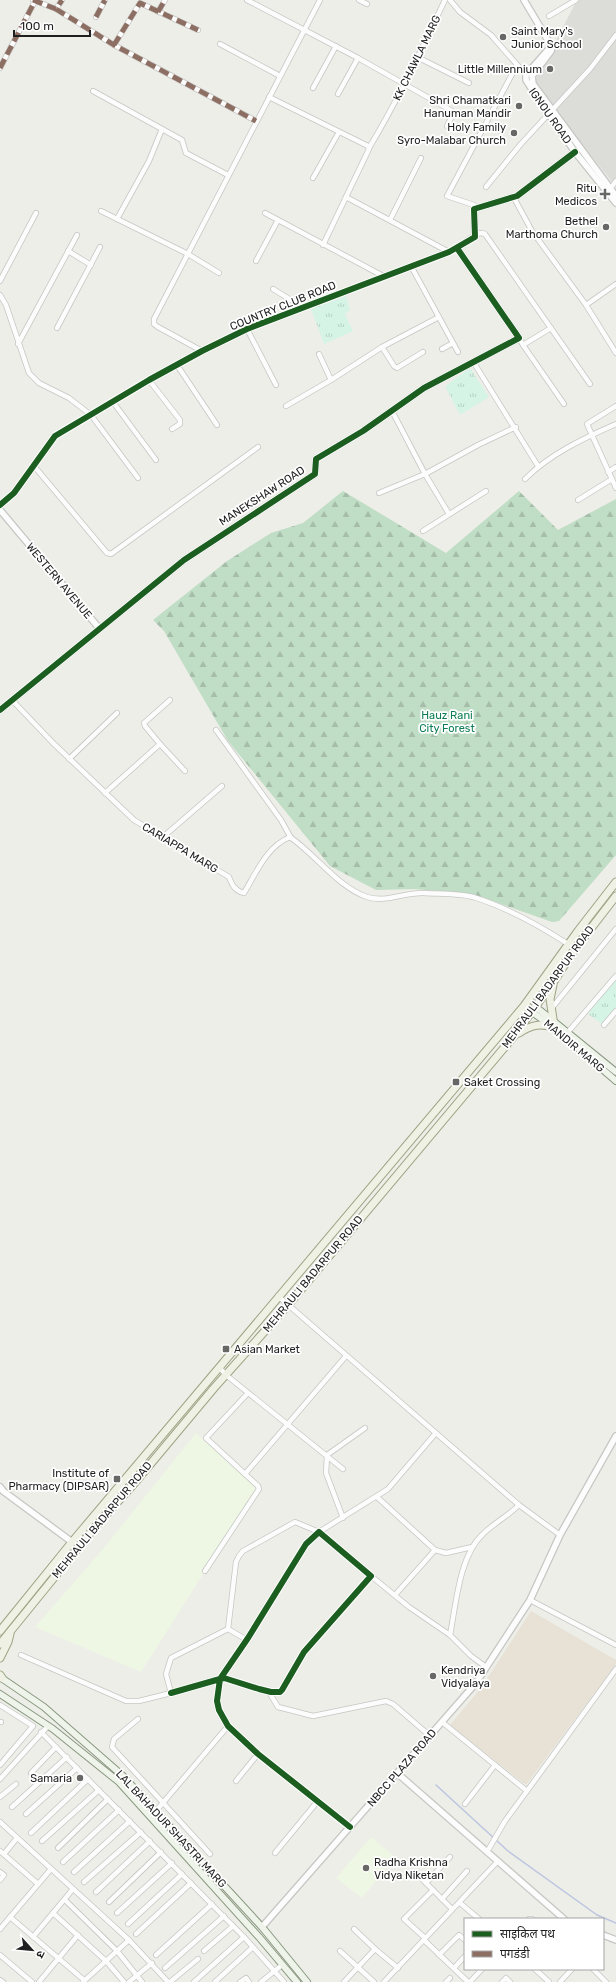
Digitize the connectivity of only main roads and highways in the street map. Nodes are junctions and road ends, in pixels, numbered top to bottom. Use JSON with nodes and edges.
{"nodes":[{"id":1,"x":616,"y":882,"type":"edge"},
{"id":2,"x":616,"y":896,"type":"edge"},
{"id":3,"x":554,"y":981,"type":"junction"},
{"id":4,"x":534,"y":1009,"type":"junction"},
{"id":5,"x":553,"y":1019,"type":"junction"},
{"id":6,"x":556,"y":1029,"type":"junction"},
{"id":7,"x":514,"y":1036,"type":"junction"},
{"id":8,"x":616,"y":1072,"type":"edge"},
{"id":9,"x":616,"y":1082,"type":"edge"},
{"id":10,"x":442,"y":1105,"type":"junction"},
{"id":11,"x":451,"y":1112,"type":"junction"},
{"id":12,"x":0,"y":1631,"type":"edge"},
{"id":13,"x":10,"y":1632,"type":"junction"},
{"id":14,"x":0,"y":1644,"type":"edge"},
{"id":15,"x":0,"y":1658,"type":"edge"},
{"id":16,"x":1,"y":1677,"type":"edge"},
{"id":17,"x":0,"y":1694,"type":"edge"},
{"id":18,"x":297,"y":1982,"type":"edge"},
{"id":19,"x":307,"y":1982,"type":"edge"}],
"edges":[{"from":1,"to":10,"type":"main road","name":"MEHRAULI BADARPUR ROAD"},
{"from":2,"to":3,"type":"main road","name":"MEHRAULI BADARPUR ROAD"},
{"from":3,"to":4,"type":"main road","name":"MEHRAULI BADARPUR ROAD"},
{"from":3,"to":5,"type":"main road"},
{"from":4,"to":5,"type":"main road","name":"MANDIR MARG"},
{"from":4,"to":6,"type":"main road","name":"MANDIR MARG"},
{"from":4,"to":7,"type":"main road","name":"MEHRAULI BADARPUR ROAD"},
{"from":5,"to":8,"type":"main road","name":"MANDIR MARG"},
{"from":6,"to":7,"type":"main road"},
{"from":6,"to":9,"type":"main road","name":"MANDIR MARG"},
{"from":7,"to":11,"type":"main road","name":"MEHRAULI BADARPUR ROAD"},
{"from":10,"to":11,"type":"main road"},
{"from":10,"to":12,"type":"main road","name":"MEHRAULI BADARPUR ROAD"},
{"from":11,"to":13,"type":"main road","name":"MEHRAULI BADARPUR ROAD"},
{"from":13,"to":14,"type":"main road","name":"MEHRAULI BADARPUR ROAD"},
{"from":13,"to":15,"type":"main road"},
{"from":16,"to":19,"type":"main road","name":"LAL BAHADUR SHASTRI MARG"},
{"from":17,"to":18,"type":"main road","name":"LAL BAHADUR SHASTRI MARG"}]}
